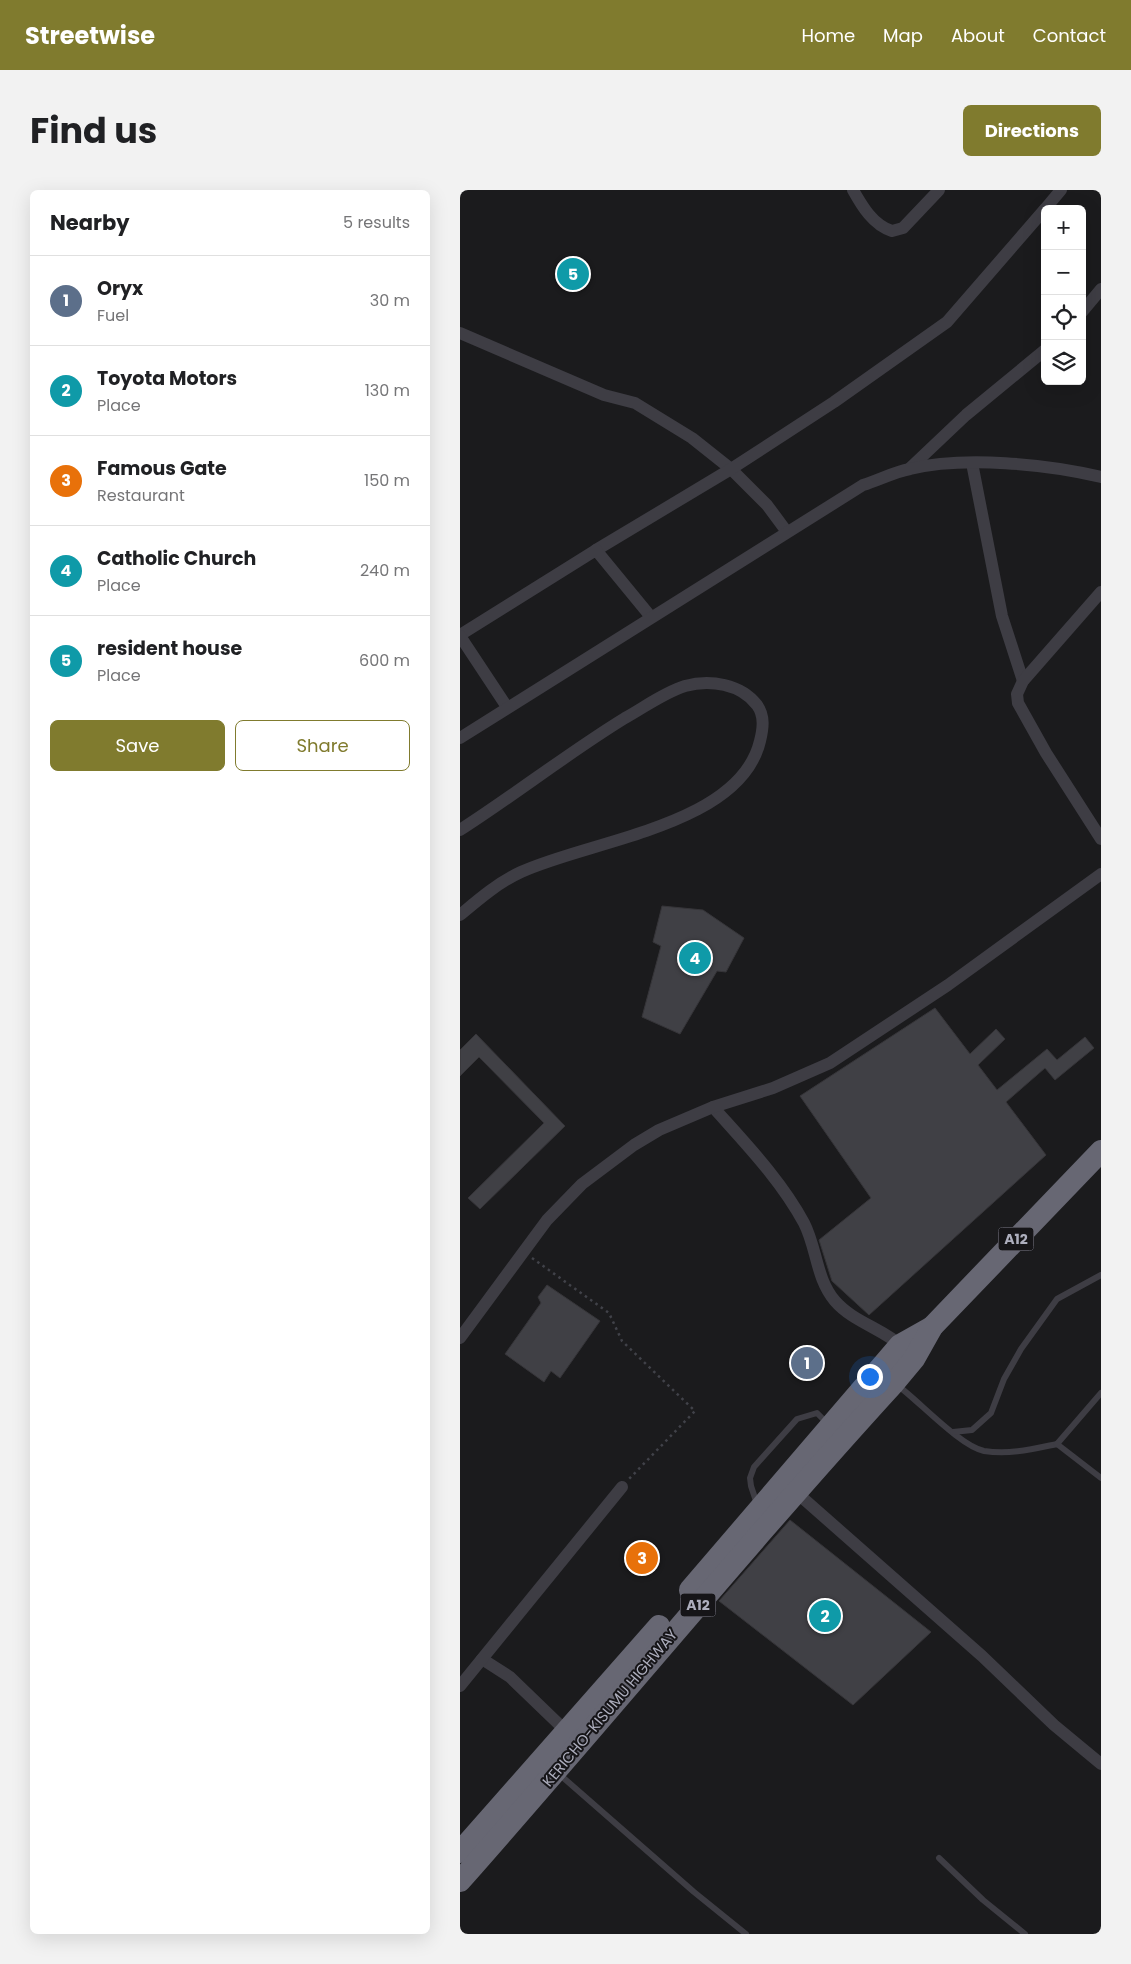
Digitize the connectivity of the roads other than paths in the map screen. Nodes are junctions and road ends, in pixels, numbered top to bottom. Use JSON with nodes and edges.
{"nodes":[{"id":1,"x":852,"y":190,"type":"edge"},
{"id":2,"x":940,"y":190,"type":"edge"},
{"id":3,"x":1061,"y":190,"type":"edge"},
{"id":4,"x":1048,"y":205,"type":"edge"},
{"id":5,"x":1041,"y":214,"type":"edge"},
{"id":6,"x":1101,"y":289,"type":"edge"},
{"id":7,"x":1086,"y":307,"type":"edge"},
{"id":8,"x":460,"y":334,"type":"edge"},
{"id":9,"x":1041,"y":353,"type":"edge"},
{"id":10,"x":972,"y":463,"type":"junction"},
{"id":11,"x":731,"y":469,"type":"junction"},
{"id":12,"x":909,"y":469,"type":"junction"},
{"id":13,"x":1101,"y":477,"type":"edge"},
{"id":14,"x":787,"y":532,"type":"junction"},
{"id":15,"x":596,"y":550,"type":"junction"},
{"id":16,"x":1101,"y":592,"type":"edge"},
{"id":17,"x":651,"y":617,"type":"junction"},
{"id":18,"x":460,"y":636,"type":"edge"},
{"id":19,"x":1023,"y":681,"type":"junction"},
{"id":20,"x":507,"y":707,"type":"junction"},
{"id":21,"x":460,"y":738,"type":"edge"},
{"id":22,"x":460,"y":830,"type":"edge"},
{"id":23,"x":1101,"y":839,"type":"edge"},
{"id":24,"x":1101,"y":874,"type":"edge"},
{"id":25,"x":460,"y":915,"type":"edge"},
{"id":26,"x":713,"y":1107,"type":"junction"},
{"id":27,"x":1101,"y":1151,"type":"edge"},
{"id":28,"x":1101,"y":1275,"type":"edge"},
{"id":29,"x":460,"y":1338,"type":"edge"},
{"id":30,"x":907,"y":1352,"type":"junction"},
{"id":31,"x":894,"y":1383,"type":"junction"},
{"id":32,"x":1101,"y":1392,"type":"edge"},
{"id":33,"x":952,"y":1432,"type":"junction"},
{"id":34,"x":837,"y":1433,"type":"junction"},
{"id":35,"x":1058,"y":1444,"type":"junction"},
{"id":36,"x":1101,"y":1478,"type":"edge"},
{"id":37,"x":622,"y":1487,"type":"road end"},
{"id":38,"x":798,"y":1493,"type":"junction"},
{"id":39,"x":764,"y":1517,"type":"junction"},
{"id":40,"x":482,"y":1660,"type":"junction"},
{"id":41,"x":460,"y":1686,"type":"edge"},
{"id":42,"x":567,"y":1732,"type":"junction"},
{"id":43,"x":1101,"y":1764,"type":"edge"},
{"id":44,"x":550,"y":1766,"type":"junction"},
{"id":45,"x":460,"y":1852,"type":"edge"},
{"id":46,"x":939,"y":1858,"type":"dead end"},
{"id":47,"x":460,"y":1881,"type":"edge"},
{"id":48,"x":746,"y":1934,"type":"edge"},
{"id":49,"x":1025,"y":1934,"type":"edge"}],
"edges":[{"from":1,"to":2,"type":"street"},
{"from":3,"to":4,"type":"street"},
{"from":5,"to":11,"type":"street"},
{"from":6,"to":7,"type":"street"},
{"from":8,"to":11,"type":"street"},
{"from":9,"to":12,"type":"street"},
{"from":10,"to":12,"type":"street"},
{"from":10,"to":13,"type":"street"},
{"from":10,"to":19,"type":"street"},
{"from":11,"to":14,"type":"street"},
{"from":11,"to":15,"type":"street"},
{"from":12,"to":14,"type":"street"},
{"from":14,"to":17,"type":"street"},
{"from":15,"to":17,"type":"street"},
{"from":15,"to":18,"type":"street"},
{"from":16,"to":19,"type":"street"},
{"from":17,"to":20,"type":"street"},
{"from":18,"to":20,"type":"street"},
{"from":19,"to":23,"type":"street"},
{"from":20,"to":21,"type":"street"},
{"from":22,"to":25,"type":"street"},
{"from":24,"to":26,"type":"street"},
{"from":26,"to":29,"type":"street"},
{"from":26,"to":30,"type":"street"},
{"from":27,"to":30,"type":"highway","name":"KERICHO-KISUMU HIGHWAY","number":"A12"},
{"from":28,"to":33,"type":"lane"},
{"from":30,"to":31,"type":"highway","name":"KERICHO-KISUMU HIGHWAY","number":"A12"},
{"from":30,"to":34,"type":"highway","name":"KERICHO-KISUMU HIGHWAY","number":"A12"},
{"from":31,"to":33,"type":"lane"},
{"from":31,"to":34,"type":"highway","name":"KERICHO-KISUMU HIGHWAY","number":"A12"},
{"from":32,"to":35,"type":"lane"},
{"from":33,"to":35,"type":"lane"},
{"from":34,"to":38,"type":"highway","name":"KERICHO-KISUMU HIGHWAY","number":"A12"},
{"from":34,"to":39,"type":"highway","name":"KERICHO-KISUMU HIGHWAY","number":"A12"},
{"from":34,"to":39,"type":"lane"},
{"from":35,"to":36,"type":"lane"},
{"from":37,"to":40,"type":"street"},
{"from":38,"to":39,"type":"highway","name":"KERICHO-KISUMU HIGHWAY","number":"A12"},
{"from":38,"to":43,"type":"street"},
{"from":39,"to":42,"type":"highway","name":"KERICHO-KISUMU HIGHWAY","number":"A12"},
{"from":39,"to":44,"type":"highway","name":"KERICHO-KISUMU HIGHWAY","number":"A12"},
{"from":40,"to":41,"type":"street"},
{"from":40,"to":42,"type":"street"},
{"from":42,"to":44,"type":"highway","name":"KERICHO-KISUMU HIGHWAY","number":"A12"},
{"from":44,"to":45,"type":"highway","name":"KERICHO-KISUMU HIGHWAY","number":"A12"},
{"from":44,"to":47,"type":"highway","name":"KERICHO-KISUMU HIGHWAY","number":"A12"},
{"from":44,"to":48,"type":"lane"},
{"from":46,"to":49,"type":"lane"}]}
